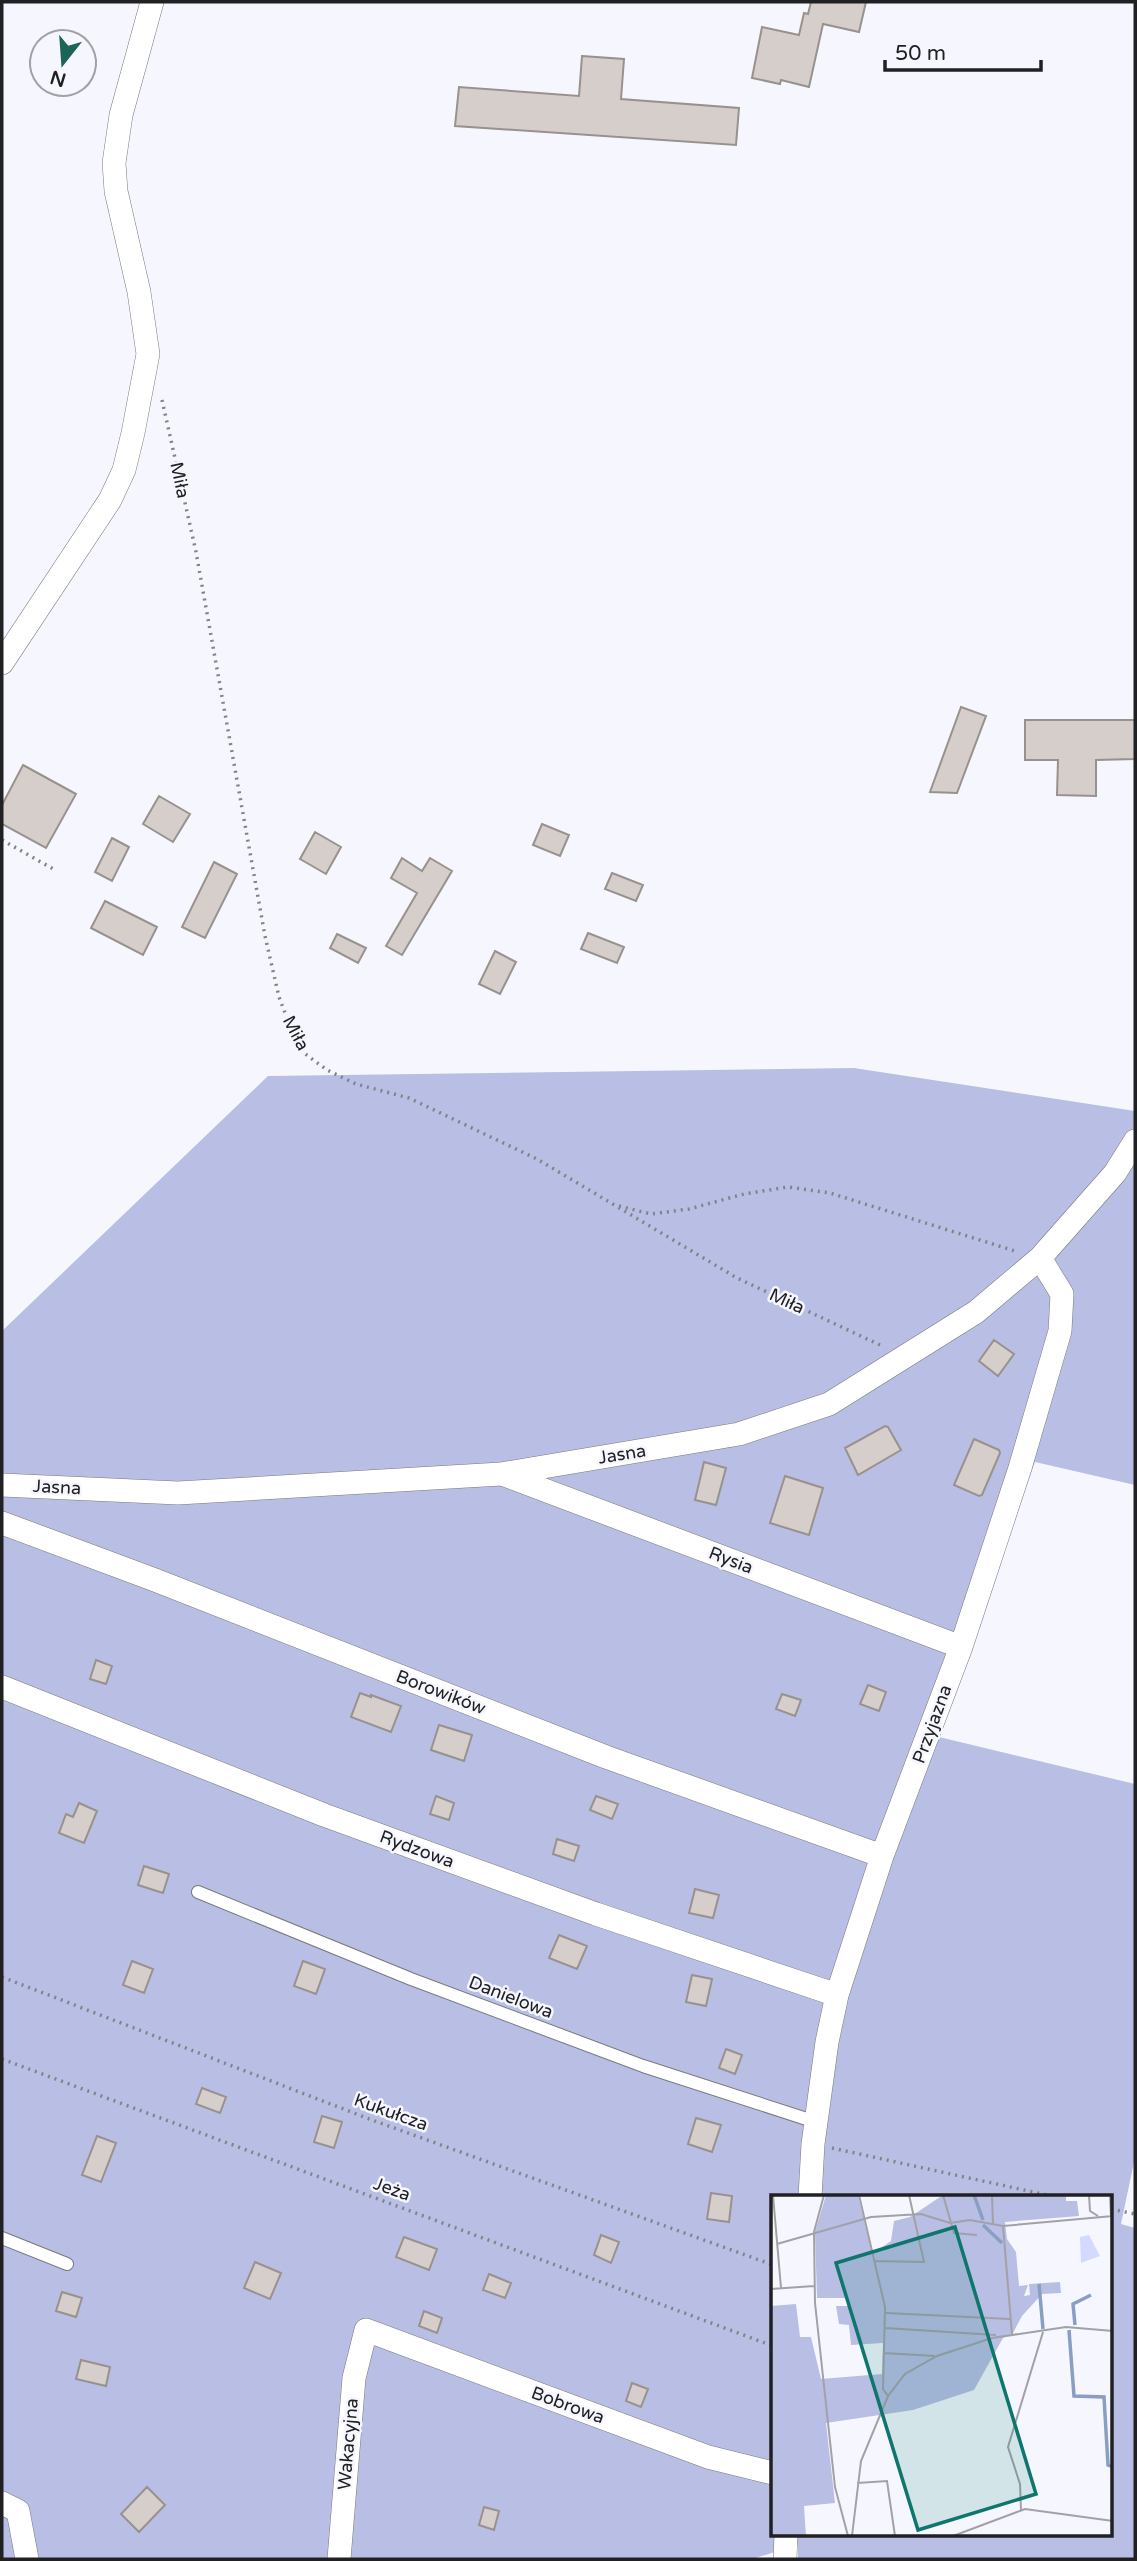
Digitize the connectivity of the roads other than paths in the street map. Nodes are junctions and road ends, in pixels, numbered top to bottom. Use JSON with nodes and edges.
{"nodes":[{"id":1,"x":152,"y":2,"type":"edge"},
{"id":2,"x":2,"y":663,"type":"edge"},
{"id":3,"x":1135,"y":1141,"type":"edge"},
{"id":4,"x":1040,"y":1258,"type":"junction"},
{"id":5,"x":501,"y":1474,"type":"junction"},
{"id":6,"x":2,"y":1485,"type":"edge"},
{"id":7,"x":2,"y":1523,"type":"edge"},
{"id":8,"x":961,"y":1647,"type":"junction"},
{"id":9,"x":2,"y":1688,"type":"edge"},
{"id":10,"x":883,"y":1856,"type":"junction"},
{"id":11,"x":198,"y":1892,"type":"dead end"},
{"id":12,"x":837,"y":1995,"type":"junction"},
{"id":13,"x":815,"y":2133,"type":"junction"},
{"id":14,"x":810,"y":2195,"type":"edge"},
{"id":15,"x":2,"y":2238,"type":"edge"},
{"id":16,"x":67,"y":2264,"type":"dead end"},
{"id":17,"x":366,"y":2330,"type":"joint"},
{"id":18,"x":771,"y":2473,"type":"edge"},
{"id":19,"x":2,"y":2503,"type":"edge"},
{"id":20,"x":786,"y":2536,"type":"edge"},
{"id":21,"x":27,"y":2559,"type":"edge"},
{"id":22,"x":339,"y":2559,"type":"edge"},
{"id":23,"x":785,"y":2559,"type":"edge"}],
"edges":[{"from":1,"to":2,"type":"street"},
{"from":3,"to":4,"type":"street","name":"Jasna"},
{"from":4,"to":5,"type":"street","name":"Jasna"},
{"from":4,"to":8,"type":"street","name":"Przyjazna"},
{"from":5,"to":6,"type":"street","name":"Jasna"},
{"from":5,"to":8,"type":"street","name":"Rysia"},
{"from":7,"to":10,"type":"street","name":"Borowików"},
{"from":8,"to":10,"type":"street","name":"Przyjazna"},
{"from":9,"to":12,"type":"street","name":"Rydzowa"},
{"from":10,"to":12,"type":"street","name":"Przyjazna"},
{"from":11,"to":13,"type":"lane","name":"Danielowa"},
{"from":12,"to":13,"type":"street","name":"Przyjazna"},
{"from":13,"to":14,"type":"street","name":"Przyjazna"},
{"from":15,"to":16,"type":"lane"},
{"from":17,"to":18,"type":"street","name":"Bobrowa"},
{"from":17,"to":22,"type":"street","name":"Wakacyjna"},
{"from":19,"to":21,"type":"street"},
{"from":20,"to":23,"type":"street"}]}
